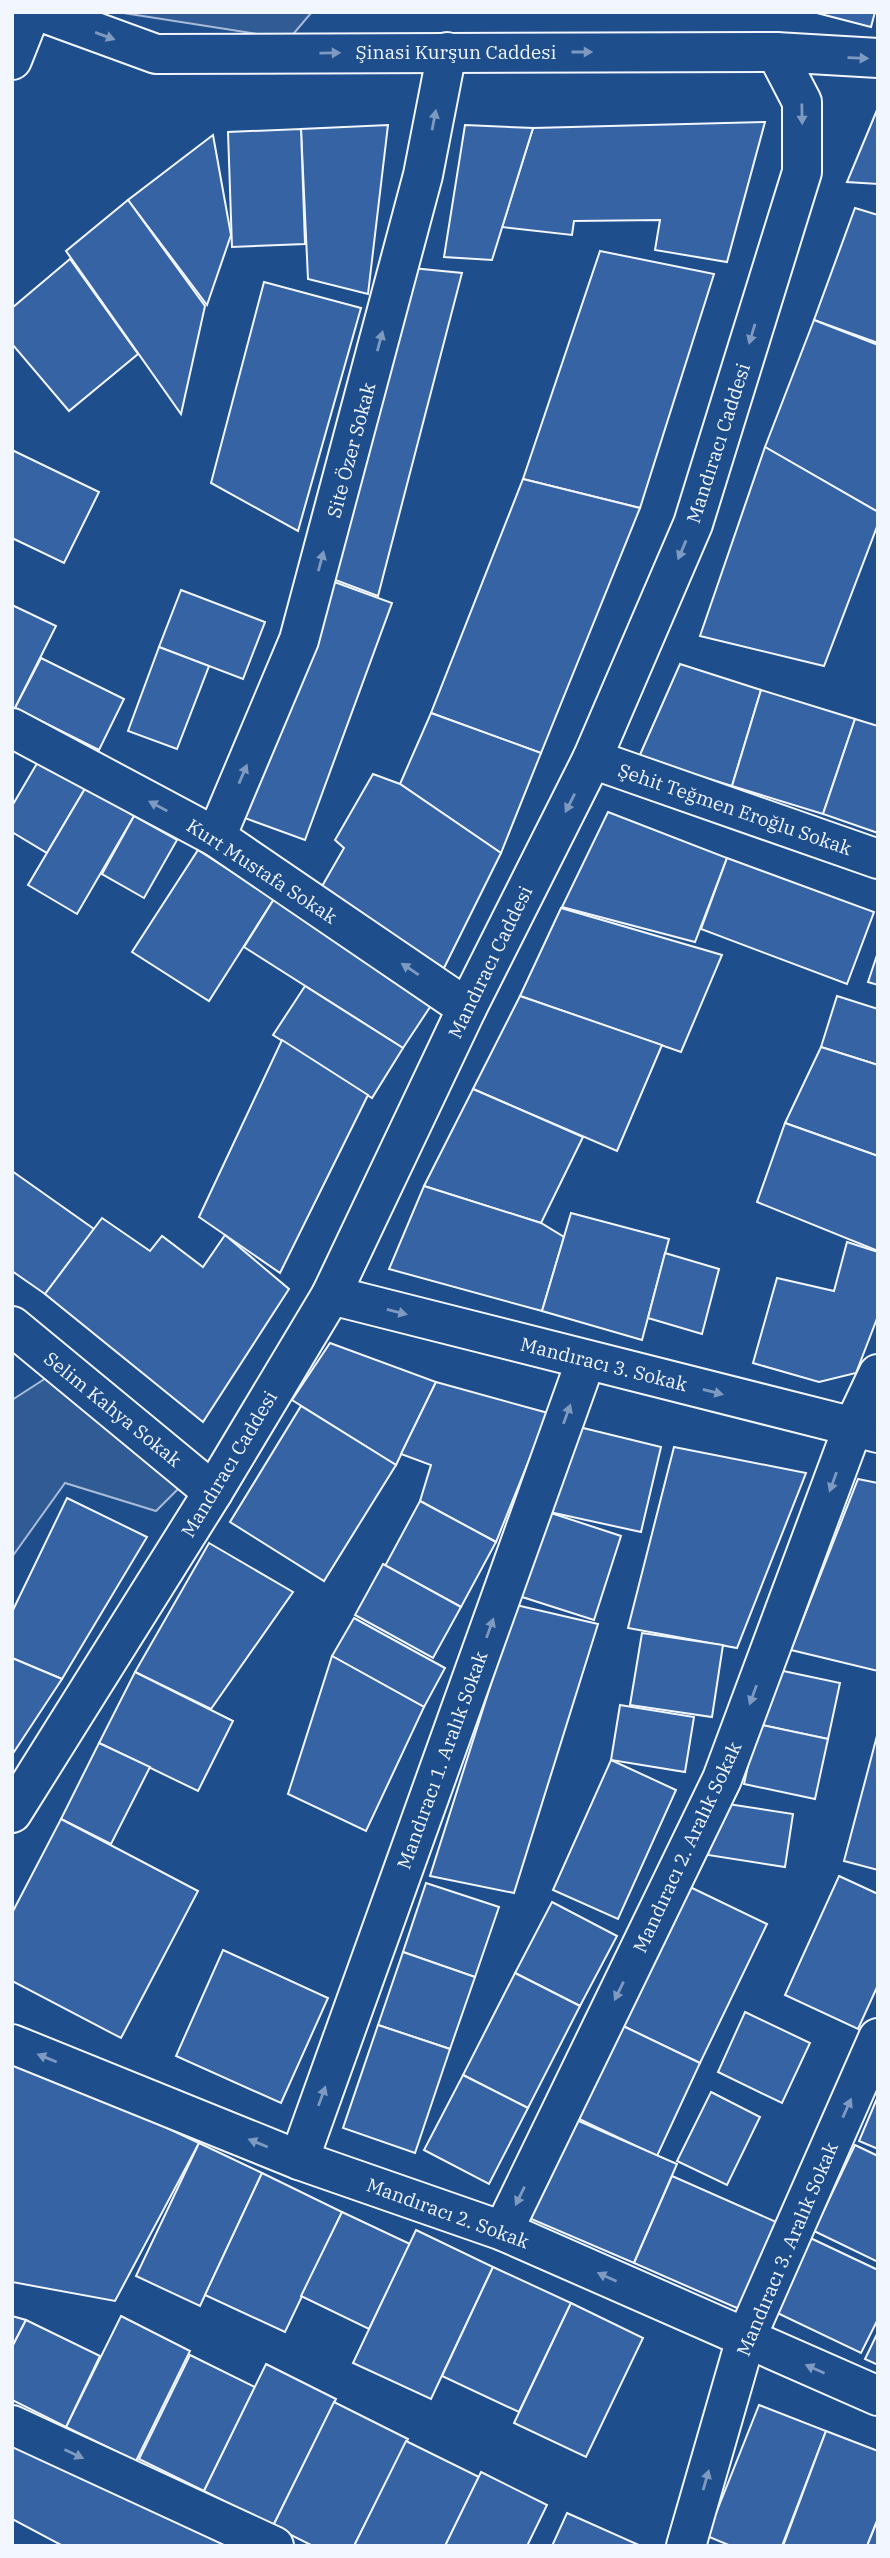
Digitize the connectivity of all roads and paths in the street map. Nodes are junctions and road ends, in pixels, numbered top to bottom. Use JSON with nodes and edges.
{"nodes":[{"id":1,"x":32,"y":12,"type":"edge"},
{"id":2,"x":41,"y":12,"type":"edge"},
{"id":3,"x":447,"y":52,"type":"junction"},
{"id":4,"x":776,"y":52,"type":"junction"},
{"id":5,"x":13,"y":58,"type":"edge"},
{"id":6,"x":878,"y":58,"type":"edge"},
{"id":7,"x":12,"y":728,"type":"edge"},
{"id":8,"x":592,"y":759,"type":"junction"},
{"id":9,"x":216,"y":837,"type":"junction"},
{"id":10,"x":878,"y":859,"type":"edge"},
{"id":11,"x":467,"y":1008,"type":"junction"},
{"id":12,"x":331,"y":1295,"type":"junction"},
{"id":13,"x":12,"y":1326,"type":"edge"},
{"id":14,"x":586,"y":1360,"type":"junction"},
{"id":15,"x":878,"y":1374,"type":"edge"},
{"id":16,"x":866,"y":1430,"type":"edge"},
{"id":17,"x":213,"y":1492,"type":"junction"},
{"id":18,"x":12,"y":1813,"type":"edge"},
{"id":19,"x":878,"y":2038,"type":"edge"},
{"id":20,"x":12,"y":2044,"type":"edge"},
{"id":21,"x":299,"y":2160,"type":"junction"},
{"id":22,"x":503,"y":2231,"type":"junction"},
{"id":23,"x":746,"y":2337,"type":"junction"},
{"id":24,"x":878,"y":2396,"type":"edge"},
{"id":25,"x":12,"y":2425,"type":"edge"},
{"id":26,"x":275,"y":2546,"type":"edge"},
{"id":27,"x":686,"y":2546,"type":"edge"}],
"edges":[{"from":1,"to":5,"type":"street"},
{"from":2,"to":3,"type":"street","name":"Şinasi Kurşun Caddesi","one_way":true},
{"from":3,"to":4,"type":"street","name":"Şinasi Kurşun Caddesi","one_way":true},
{"from":9,"to":3,"type":"street","name":"Site Özer Sokak","one_way":true},
{"from":4,"to":6,"type":"street","name":"Şinasi Kurşun Caddesi","one_way":true},
{"from":4,"to":8,"type":"street","name":"Mandıracı Caddesi","one_way":true},
{"from":9,"to":7,"type":"street","name":"Kurt Mustafa Sokak","one_way":true},
{"from":8,"to":10,"type":"street","name":"Şehit Teğmen Eroğlu Sokak"},
{"from":8,"to":11,"type":"street","name":"Mandıracı Caddesi","one_way":true},
{"from":11,"to":9,"type":"street","name":"Kurt Mustafa Sokak","one_way":true},
{"from":11,"to":12,"type":"street","name":"Mandıracı Caddesi"},
{"from":12,"to":14,"type":"street","name":"Mandıracı 3. Sokak","one_way":true},
{"from":12,"to":17,"type":"street","name":"Mandıracı Caddesi"},
{"from":13,"to":17,"type":"street","name":"Selim Kahya Sokak"},
{"from":14,"to":16,"type":"street","name":"Mandıracı 3. Sokak","one_way":true},
{"from":21,"to":14,"type":"street","name":"Mandıracı 1. Aralık Sokak","one_way":true},
{"from":15,"to":16,"type":"street","name":"Mandıracı 2. Aralık Sokak"},
{"from":16,"to":22,"type":"street","name":"Mandıracı 2. Aralık Sokak","one_way":true},
{"from":17,"to":18,"type":"street","name":"Mandıracı Caddesi"},
{"from":23,"to":19,"type":"street","name":"Mandıracı 3. Aralık Sokak","one_way":true},
{"from":21,"to":20,"type":"street","name":"Mandıracı 2. Sokak","one_way":true},
{"from":21,"to":22,"type":"street","name":"Mandıracı 2. Sokak"},
{"from":23,"to":22,"type":"street","name":"Mandıracı 2. Sokak","one_way":true},
{"from":24,"to":23,"type":"street","name":"Mandıracı 2. Sokak","one_way":true},
{"from":27,"to":23,"type":"street","name":"Mandıracı 3. Aralık Sokak","one_way":true},
{"from":25,"to":26,"type":"street","one_way":true}]}
